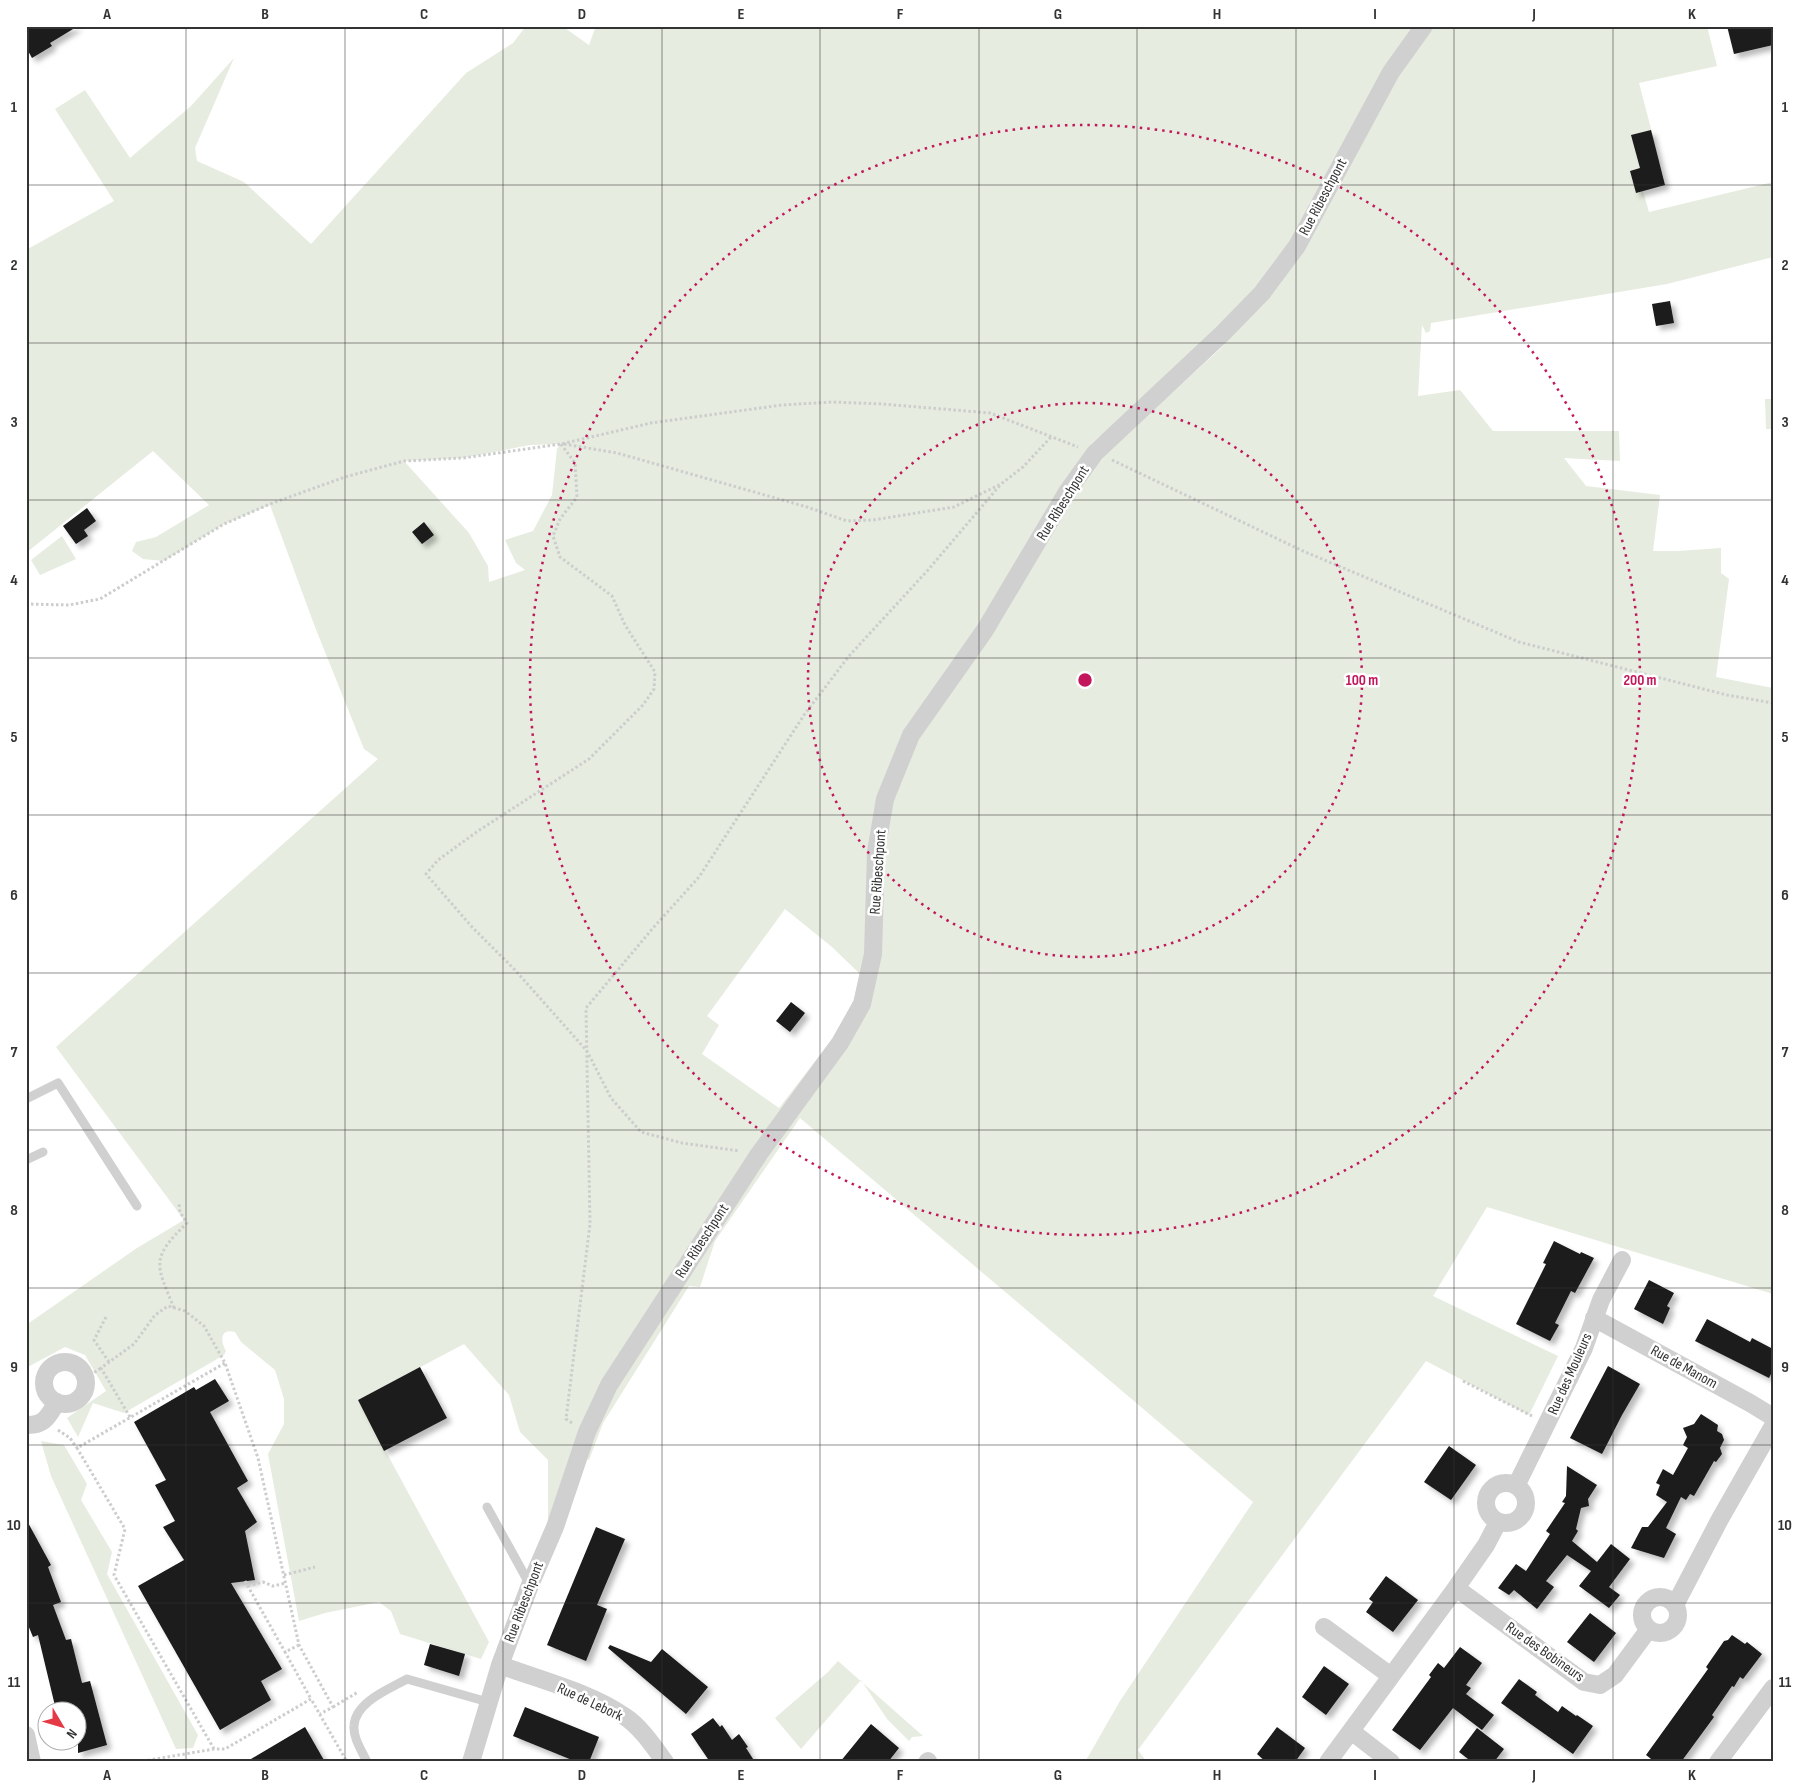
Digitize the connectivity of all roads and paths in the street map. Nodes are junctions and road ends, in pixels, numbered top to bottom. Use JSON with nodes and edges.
{"nodes":[{"id":1,"x":1424,"y":26,"type":"edge"},
{"id":2,"x":1051,"y":437,"type":"junction"},
{"id":3,"x":561,"y":444,"type":"junction"},
{"id":4,"x":1095,"y":453,"type":"junction"},
{"id":5,"x":1001,"y":484,"type":"junction"},
{"id":6,"x":26,"y":604,"type":"edge"},
{"id":7,"x":1773,"y":703,"type":"edge"},
{"id":8,"x":587,"y":1051,"type":"junction"},
{"id":9,"x":26,"y":1099,"type":"edge"},
{"id":10,"x":43,"y":1152,"type":"dead end"},
{"id":11,"x":759,"y":1154,"type":"junction"},
{"id":12,"x":26,"y":1160,"type":"edge"},
{"id":13,"x":179,"y":1203,"type":"dead end"},
{"id":14,"x":137,"y":1206,"type":"dead end"},
{"id":15,"x":1622,"y":1260,"type":"dead end"},
{"id":16,"x":174,"y":1308,"type":"junction"},
{"id":17,"x":106,"y":1317,"type":"dead end"},
{"id":18,"x":1594,"y":1318,"type":"junction"},
{"id":19,"x":110,"y":1362,"type":"junction"},
{"id":20,"x":225,"y":1363,"type":"junction"},
{"id":21,"x":101,"y":1368,"type":"junction"},
{"id":22,"x":86,"y":1378,"type":"junction"},
{"id":23,"x":1463,"y":1381,"type":"dead end"},
{"id":24,"x":57,"y":1402,"type":"junction"},
{"id":25,"x":130,"y":1417,"type":"junction"},
{"id":26,"x":1773,"y":1417,"type":"edge"},
{"id":27,"x":566,"y":1419,"type":"dead end"},
{"id":28,"x":45,"y":1420,"type":"junction"},
{"id":29,"x":1547,"y":1424,"type":"junction"},
{"id":30,"x":26,"y":1425,"type":"edge"},
{"id":31,"x":1773,"y":1426,"type":"edge"},
{"id":32,"x":77,"y":1448,"type":"junction"},
{"id":33,"x":1516,"y":1486,"type":"junction"},
{"id":34,"x":487,"y":1507,"type":"dead end"},
{"id":35,"x":1498,"y":1522,"type":"junction"},
{"id":36,"x":315,"y":1566,"type":"dead end"},
{"id":37,"x":284,"y":1575,"type":"junction"},
{"id":38,"x":245,"y":1581,"type":"dead end"},
{"id":39,"x":286,"y":1583,"type":"junction"},
{"id":40,"x":530,"y":1585,"type":"junction"},
{"id":41,"x":248,"y":1586,"type":"junction"},
{"id":42,"x":1456,"y":1588,"type":"junction"},
{"id":43,"x":1675,"y":1605,"type":"junction"},
{"id":44,"x":1324,"y":1627,"type":"dead end"},
{"id":45,"x":1649,"y":1629,"type":"junction"},
{"id":46,"x":299,"y":1645,"type":"junction"},
{"id":47,"x":285,"y":1652,"type":"junction"},
{"id":48,"x":500,"y":1665,"type":"junction"},
{"id":49,"x":1391,"y":1676,"type":"junction"},
{"id":50,"x":1773,"y":1688,"type":"edge"},
{"id":51,"x":311,"y":1699,"type":"junction"},
{"id":52,"x":488,"y":1702,"type":"junction"},
{"id":53,"x":320,"y":1714,"type":"junction"},
{"id":54,"x":1351,"y":1731,"type":"junction"},
{"id":55,"x":26,"y":1735,"type":"edge"},
{"id":56,"x":214,"y":1749,"type":"junction"},
{"id":57,"x":32,"y":1762,"type":"edge"},
{"id":58,"x":138,"y":1762,"type":"edge"},
{"id":59,"x":348,"y":1762,"type":"edge"},
{"id":60,"x":367,"y":1762,"type":"edge"},
{"id":61,"x":471,"y":1762,"type":"edge"},
{"id":62,"x":665,"y":1762,"type":"edge"},
{"id":63,"x":1328,"y":1762,"type":"edge"},
{"id":64,"x":1391,"y":1762,"type":"edge"},
{"id":65,"x":1718,"y":1762,"type":"edge"}],
"edges":[{"from":1,"to":4,"type":"street","name":"Rue Ribeschpont"},
{"from":2,"to":3,"type":"path"},
{"from":2,"to":4,"type":"path"},
{"from":2,"to":5,"type":"path"},
{"from":3,"to":5,"type":"path"},
{"from":3,"to":6,"type":"path"},
{"from":3,"to":8,"type":"path"},
{"from":4,"to":7,"type":"path"},
{"from":4,"to":11,"type":"street","name":"Rue Ribeschpont"},
{"from":5,"to":8,"type":"path"},
{"from":8,"to":11,"type":"path"},
{"from":8,"to":27,"type":"path"},
{"from":9,"to":14,"type":"lane"},
{"from":10,"to":12,"type":"lane"},
{"from":11,"to":40,"type":"street","name":"Rue Ribeschpont"},
{"from":13,"to":16,"type":"path"},
{"from":15,"to":18,"type":"street","name":"Rue des Mouleurs"},
{"from":16,"to":19,"type":"path"},
{"from":16,"to":20,"type":"path"},
{"from":17,"to":19,"type":"path"},
{"from":18,"to":26,"type":"street","name":"Rue de Manom"},
{"from":18,"to":29,"type":"street","name":"Rue des Mouleurs"},
{"from":19,"to":21,"type":"path"},
{"from":20,"to":25,"type":"path"},
{"from":20,"to":37,"type":"path"},
{"from":21,"to":22,"type":"path"},
{"from":21,"to":25,"type":"path"},
{"from":22,"to":24,"type":"street"},
{"from":22,"to":24,"type":"street"},
{"from":23,"to":29,"type":"path"},
{"from":24,"to":28,"type":"street"},
{"from":25,"to":32,"type":"path"},
{"from":28,"to":30,"type":"street"},
{"from":28,"to":32,"type":"path"},
{"from":29,"to":33,"type":"street","name":"Rue des Mouleurs"},
{"from":31,"to":43,"type":"street"},
{"from":32,"to":56,"type":"path"},
{"from":33,"to":35,"type":"street"},
{"from":33,"to":35,"type":"street"},
{"from":34,"to":40,"type":"lane"},
{"from":35,"to":42,"type":"street"},
{"from":36,"to":37,"type":"path"},
{"from":37,"to":39,"type":"path"},
{"from":38,"to":41,"type":"path"},
{"from":39,"to":41,"type":"path"},
{"from":39,"to":46,"type":"path"},
{"from":40,"to":48,"type":"street","name":"Rue Ribeschpont"},
{"from":41,"to":47,"type":"path"},
{"from":42,"to":45,"type":"street","name":"Rue des Bobineurs"},
{"from":42,"to":49,"type":"street"},
{"from":43,"to":45,"type":"street"},
{"from":43,"to":45,"type":"street"},
{"from":44,"to":49,"type":"street"},
{"from":46,"to":47,"type":"path"},
{"from":46,"to":53,"type":"path"},
{"from":47,"to":51,"type":"path"},
{"from":48,"to":52,"type":"street","name":"Rue Ribeschpont"},
{"from":48,"to":62,"type":"street","name":"Rue de Lebork"},
{"from":49,"to":54,"type":"street"},
{"from":50,"to":65,"type":"street"},
{"from":51,"to":53,"type":"path"},
{"from":51,"to":56,"type":"path"},
{"from":52,"to":60,"type":"lane"},
{"from":52,"to":61,"type":"street","name":"Rue Ribeschpont"},
{"from":53,"to":59,"type":"path"},
{"from":54,"to":63,"type":"street"},
{"from":54,"to":64,"type":"street"},
{"from":55,"to":57,"type":"street"},
{"from":56,"to":58,"type":"path"}]}
